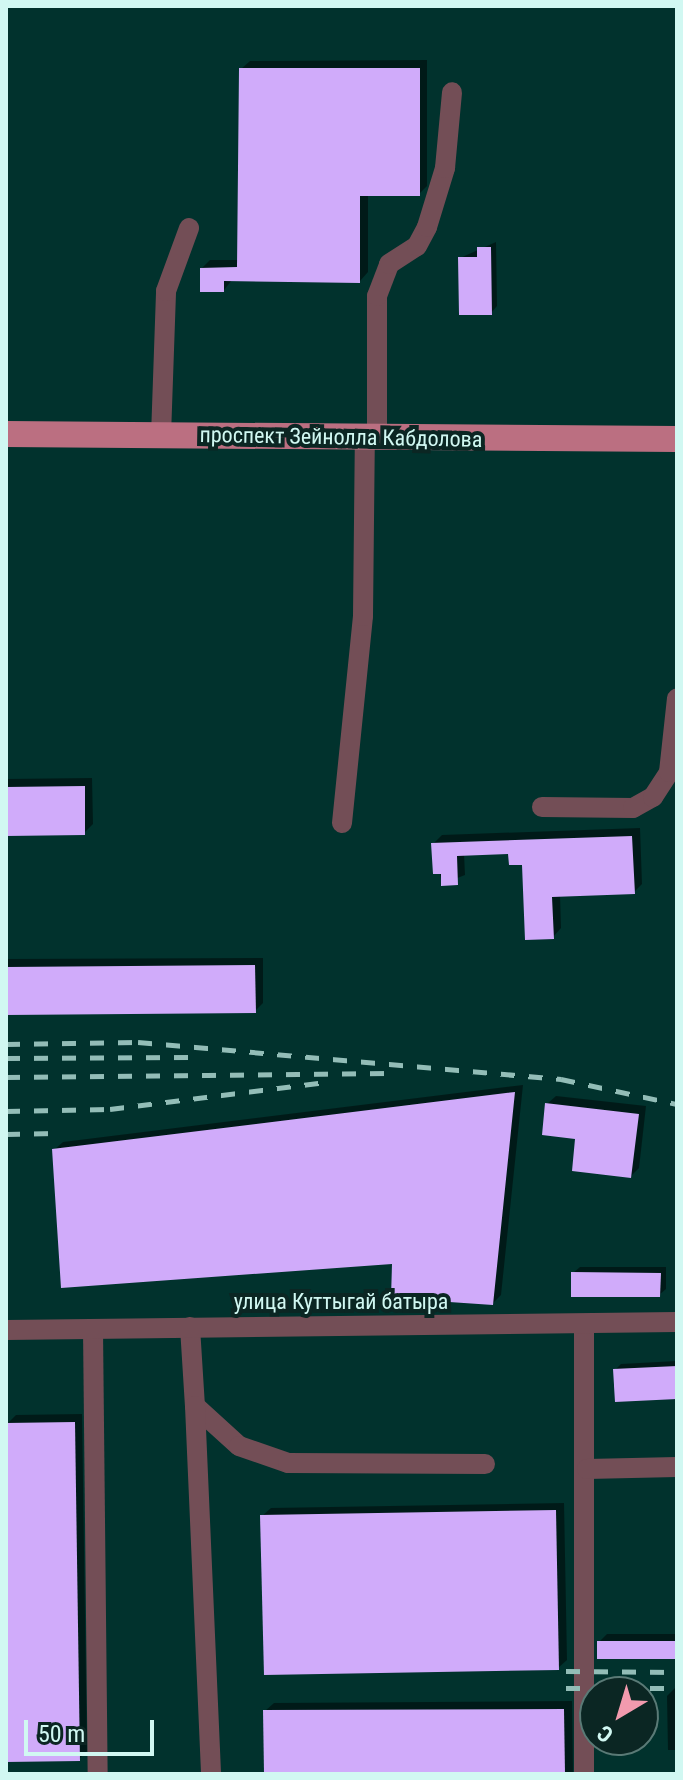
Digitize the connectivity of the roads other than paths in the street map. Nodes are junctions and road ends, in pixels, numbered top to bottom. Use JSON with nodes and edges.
{"nodes":[{"id":1,"x":452,"y":92,"type":"dead end"},
{"id":2,"x":189,"y":228,"type":"dead end"},
{"id":3,"x":6,"y":434,"type":"edge"},
{"id":4,"x":161,"y":436,"type":"junction"},
{"id":5,"x":371,"y":438,"type":"junction"},
{"id":6,"x":677,"y":439,"type":"edge"},
{"id":7,"x":677,"y":698,"type":"edge"},
{"id":8,"x":542,"y":807,"type":"dead end"},
{"id":9,"x":342,"y":823,"type":"dead end"},
{"id":10,"x":677,"y":1322,"type":"edge"},
{"id":11,"x":584,"y":1324,"type":"junction"},
{"id":12,"x":190,"y":1327,"type":"junction"},
{"id":13,"x":93,"y":1329,"type":"junction"},
{"id":14,"x":6,"y":1330,"type":"edge"},
{"id":15,"x":195,"y":1406,"type":"junction"},
{"id":16,"x":485,"y":1464,"type":"dead end"},
{"id":17,"x":677,"y":1467,"type":"edge"},
{"id":18,"x":587,"y":1469,"type":"junction"},
{"id":19,"x":98,"y":1774,"type":"edge"},
{"id":20,"x":211,"y":1774,"type":"edge"},
{"id":21,"x":584,"y":1774,"type":"edge"}],
"edges":[{"from":1,"to":5,"type":"street"},
{"from":2,"to":4,"type":"street"},
{"from":3,"to":4,"type":"main road","name":"проспект Зейнолла Кабдолова"},
{"from":4,"to":5,"type":"main road","name":"проспект Зейнолла Кабдолова"},
{"from":5,"to":6,"type":"main road","name":"проспект Зейнолла Кабдолова"},
{"from":5,"to":9,"type":"street"},
{"from":7,"to":8,"type":"street"},
{"from":10,"to":11,"type":"street","name":"улица Куттыгай батыра"},
{"from":11,"to":12,"type":"street","name":"улица Куттыгай батыра"},
{"from":11,"to":18,"type":"street"},
{"from":12,"to":13,"type":"street","name":"улица Куттыгай батыра"},
{"from":12,"to":15,"type":"street"},
{"from":13,"to":14,"type":"street","name":"улица Куттыгай батыра"},
{"from":13,"to":19,"type":"street"},
{"from":15,"to":16,"type":"street"},
{"from":15,"to":20,"type":"street"},
{"from":17,"to":18,"type":"street"},
{"from":18,"to":21,"type":"street"}]}
